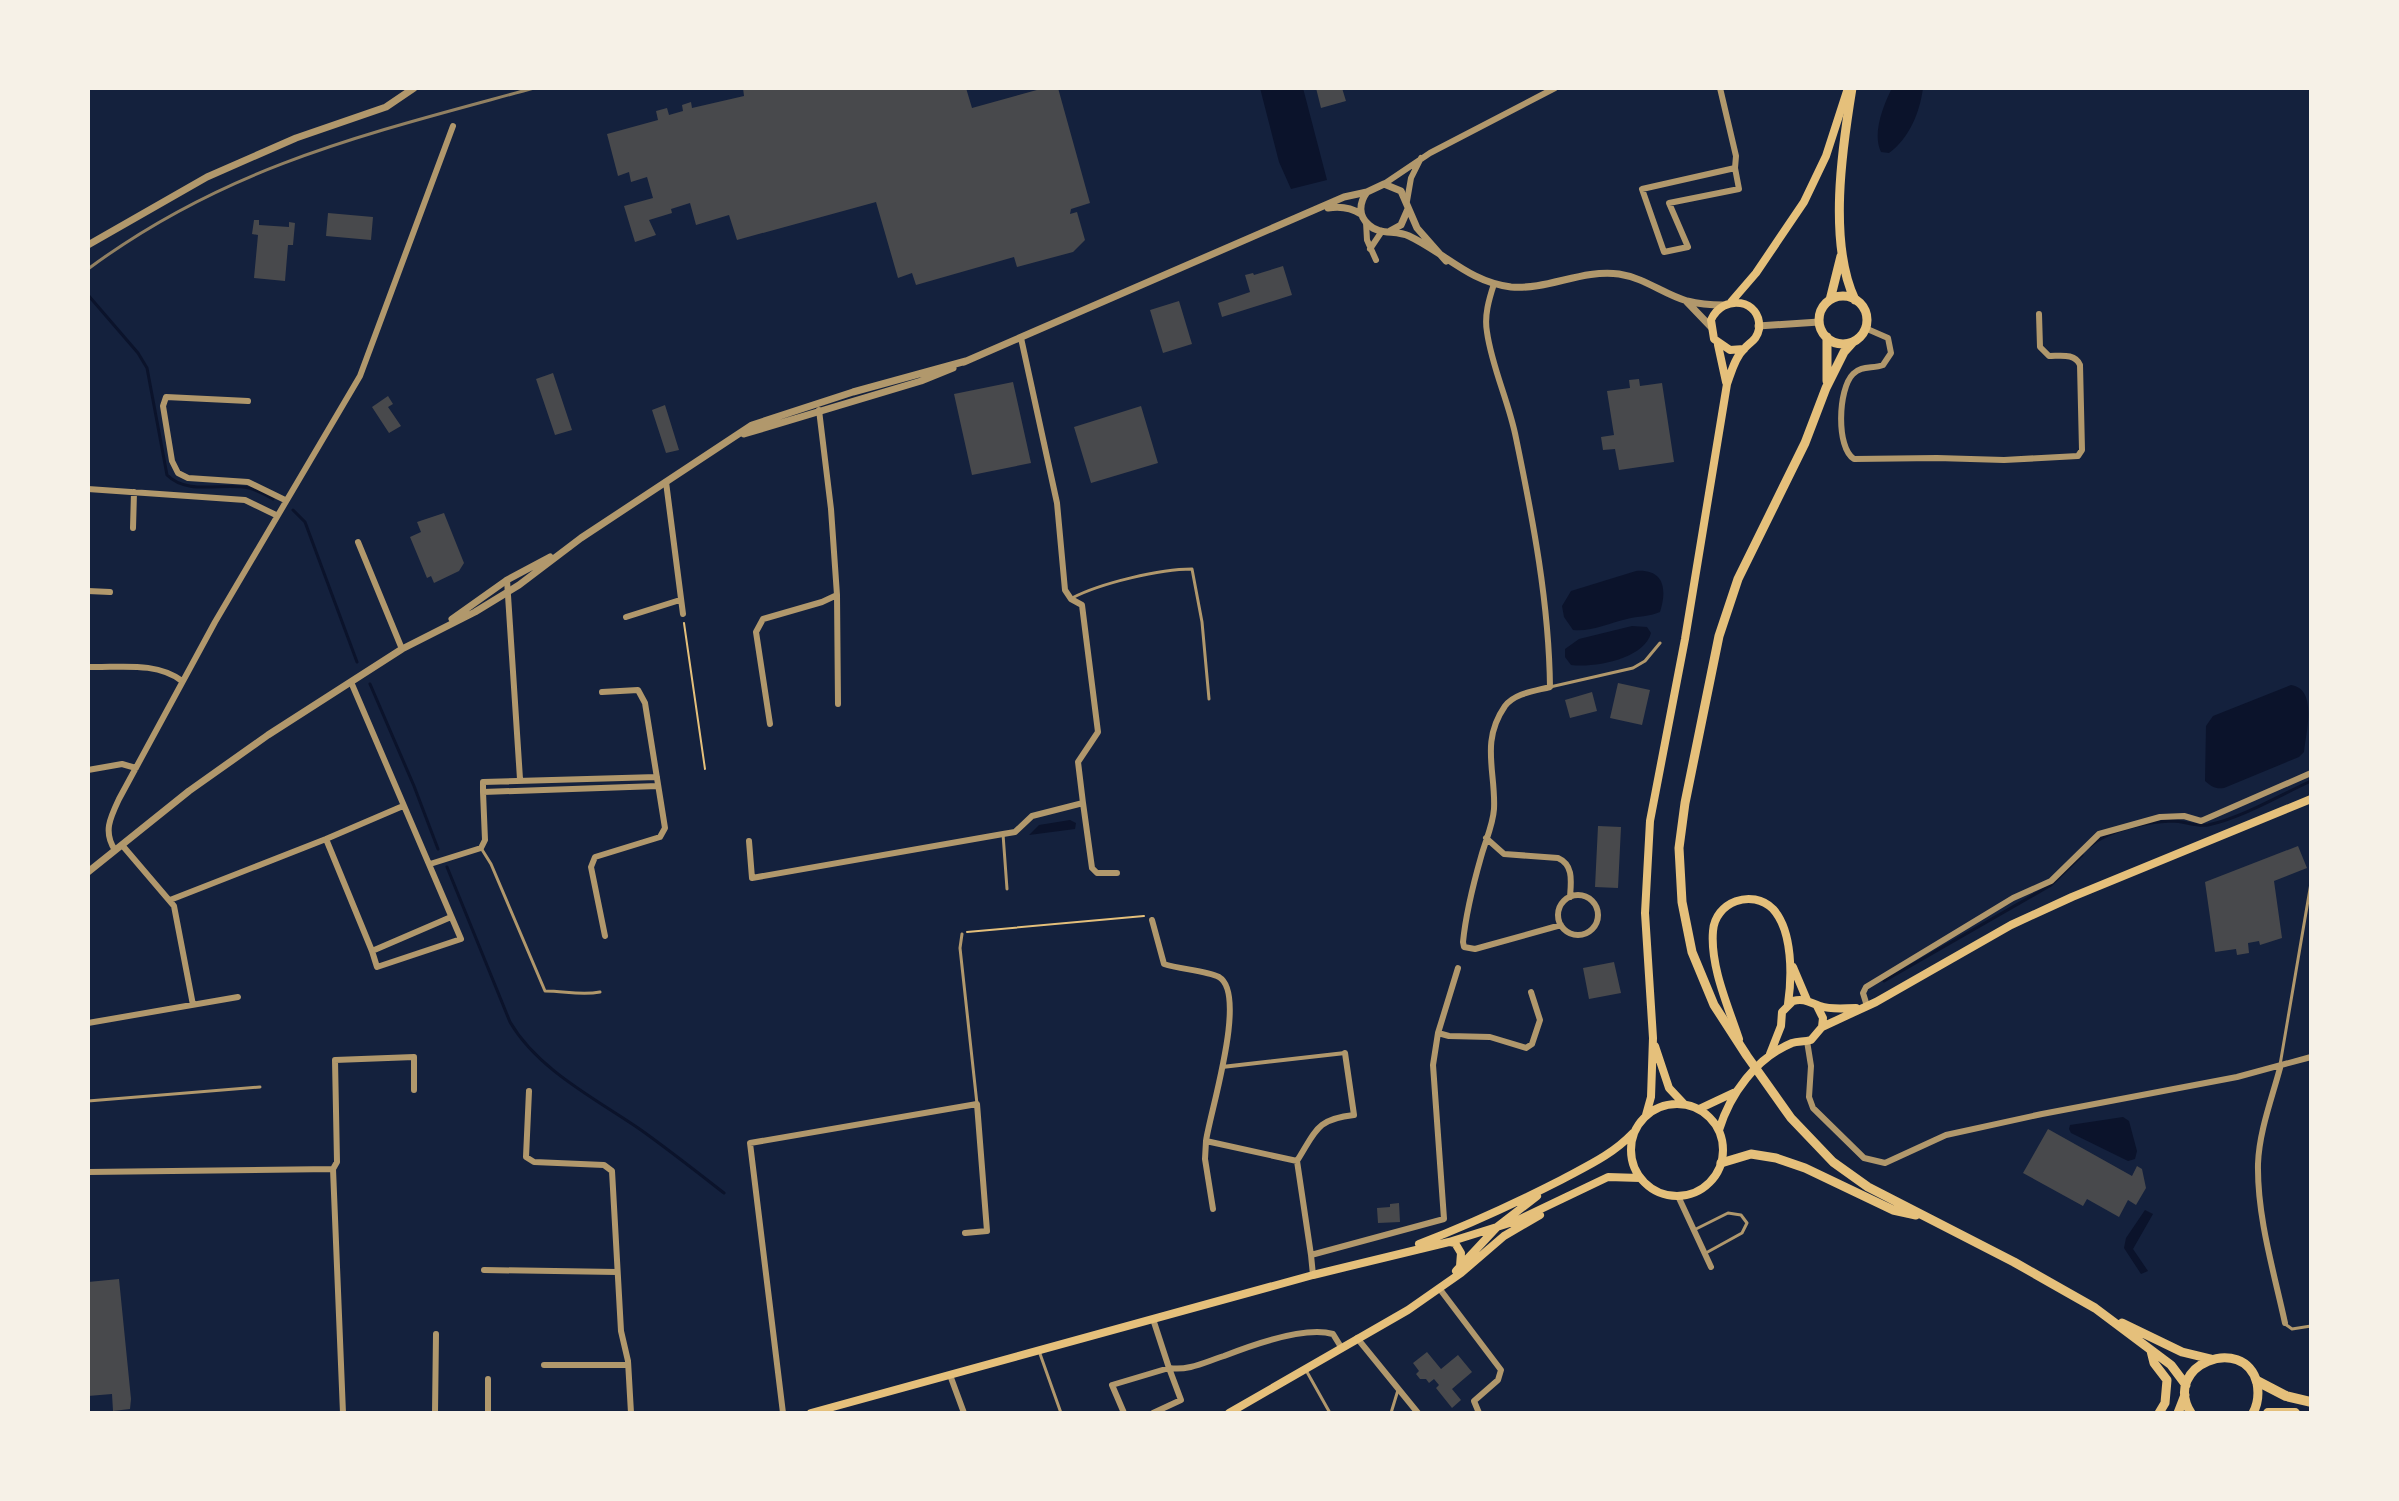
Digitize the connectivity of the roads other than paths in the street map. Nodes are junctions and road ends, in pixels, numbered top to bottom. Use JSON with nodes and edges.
{"nodes":[{"id":1,"x":414,"y":88,"type":"edge"},
{"id":2,"x":1555,"y":88,"type":"edge"},
{"id":3,"x":1720,"y":88,"type":"edge"},
{"id":4,"x":1850,"y":88,"type":"edge"},
{"id":5,"x":453,"y":126,"type":"dead end"},
{"id":6,"x":1421,"y":158,"type":"junction"},
{"id":7,"x":1735,"y":168,"type":"junction"},
{"id":8,"x":1384,"y":184,"type":"junction"},
{"id":9,"x":1367,"y":192,"type":"junction"},
{"id":10,"x":1408,"y":204,"type":"junction"},
{"id":11,"x":1317,"y":209,"type":"junction"},
{"id":12,"x":1364,"y":219,"type":"junction"},
{"id":13,"x":1386,"y":231,"type":"junction"},
{"id":14,"x":88,"y":245,"type":"edge"},
{"id":15,"x":1370,"y":249,"type":"junction"},
{"id":16,"x":1842,"y":252,"type":"junction"},
{"id":17,"x":1376,"y":260,"type":"dead end"},
{"id":18,"x":1446,"y":261,"type":"junction"},
{"id":19,"x":1494,"y":284,"type":"junction"},
{"id":20,"x":1685,"y":300,"type":"junction"},
{"id":21,"x":1830,"y":300,"type":"junction"},
{"id":22,"x":1855,"y":300,"type":"junction"},
{"id":23,"x":1726,"y":304,"type":"junction"},
{"id":24,"x":2039,"y":314,"type":"dead end"},
{"id":25,"x":1819,"y":322,"type":"junction"},
{"id":26,"x":1758,"y":326,"type":"junction"},
{"id":27,"x":1711,"y":327,"type":"junction"},
{"id":28,"x":1865,"y":328,"type":"junction"},
{"id":29,"x":1827,"y":337,"type":"junction"},
{"id":30,"x":1021,"y":338,"type":"junction"},
{"id":31,"x":1853,"y":342,"type":"junction"},
{"id":32,"x":1718,"y":344,"type":"junction"},
{"id":33,"x":1744,"y":349,"type":"junction"},
{"id":34,"x":1727,"y":384,"type":"junction"},
{"id":35,"x":1826,"y":388,"type":"junction"},
{"id":36,"x":248,"y":401,"type":"dead end"},
{"id":37,"x":818,"y":407,"type":"junction"},
{"id":38,"x":666,"y":482,"type":"junction"},
{"id":39,"x":88,"y":489,"type":"edge"},
{"id":40,"x":134,"y":492,"type":"junction"},
{"id":41,"x":285,"y":500,"type":"junction"},
{"id":42,"x":276,"y":515,"type":"junction"},
{"id":43,"x":133,"y":528,"type":"dead end"},
{"id":44,"x":358,"y":542,"type":"dead end"},
{"id":45,"x":559,"y":553,"type":"junction"},
{"id":46,"x":507,"y":580,"type":"junction"},
{"id":47,"x":88,"y":591,"type":"edge"},
{"id":48,"x":110,"y":592,"type":"dead end"},
{"id":49,"x":508,"y":592,"type":"junction"},
{"id":50,"x":837,"y":595,"type":"junction"},
{"id":51,"x":1071,"y":599,"type":"junction"},
{"id":52,"x":680,"y":600,"type":"junction"},
{"id":53,"x":683,"y":614,"type":"road end"},
{"id":54,"x":626,"y":617,"type":"dead end"},
{"id":55,"x":435,"y":630,"type":"junction"},
{"id":56,"x":1660,"y":643,"type":"dead end"},
{"id":57,"x":402,"y":649,"type":"junction"},
{"id":58,"x":88,"y":656,"type":"edge"},
{"id":59,"x":89,"y":667,"type":"edge"},
{"id":60,"x":182,"y":681,"type":"junction"},
{"id":61,"x":351,"y":682,"type":"junction"},
{"id":62,"x":1550,"y":687,"type":"junction"},
{"id":63,"x":602,"y":692,"type":"dead end"},
{"id":64,"x":1209,"y":699,"type":"dead end"},
{"id":65,"x":838,"y":704,"type":"dead end"},
{"id":66,"x":770,"y":724,"type":"dead end"},
{"id":67,"x":136,"y":768,"type":"junction"},
{"id":68,"x":88,"y":770,"type":"edge"},
{"id":69,"x":2311,"y":773,"type":"edge"},
{"id":70,"x":657,"y":777,"type":"junction"},
{"id":71,"x":520,"y":779,"type":"junction"},
{"id":72,"x":658,"y":786,"type":"junction"},
{"id":73,"x":483,"y":792,"type":"junction"},
{"id":74,"x":2311,"y":799,"type":"edge"},
{"id":75,"x":1083,"y":803,"type":"junction"},
{"id":76,"x":403,"y":806,"type":"junction"},
{"id":77,"x":1003,"y":834,"type":"junction"},
{"id":78,"x":1486,"y":838,"type":"junction"},
{"id":79,"x":326,"y":839,"type":"junction"},
{"id":80,"x":749,"y":841,"type":"dead end"},
{"id":81,"x":118,"y":848,"type":"junction"},
{"id":82,"x":481,"y":848,"type":"junction"},
{"id":83,"x":430,"y":864,"type":"junction"},
{"id":84,"x":88,"y":872,"type":"edge"},
{"id":85,"x":1117,"y":873,"type":"dead end"},
{"id":86,"x":2311,"y":883,"type":"edge"},
{"id":87,"x":1007,"y":889,"type":"dead end"},
{"id":88,"x":1570,"y":897,"type":"junction"},
{"id":89,"x":170,"y":900,"type":"junction"},
{"id":90,"x":451,"y":917,"type":"junction"},
{"id":91,"x":1152,"y":920,"type":"road end"},
{"id":92,"x":1561,"y":925,"type":"junction"},
{"id":93,"x":962,"y":934,"type":"road end"},
{"id":94,"x":605,"y":936,"type":"dead end"},
{"id":95,"x":372,"y":951,"type":"junction"},
{"id":96,"x":1792,"y":964,"type":"junction"},
{"id":97,"x":1458,"y":968,"type":"dead end"},
{"id":98,"x":600,"y":992,"type":"dead end"},
{"id":99,"x":1531,"y":992,"type":"dead end"},
{"id":100,"x":238,"y":997,"type":"dead end"},
{"id":101,"x":1807,"y":1000,"type":"junction"},
{"id":102,"x":1788,"y":1004,"type":"junction"},
{"id":103,"x":193,"y":1005,"type":"junction"},
{"id":104,"x":1817,"y":1006,"type":"junction"},
{"id":105,"x":1864,"y":1007,"type":"junction"},
{"id":106,"x":88,"y":1023,"type":"edge"},
{"id":107,"x":1781,"y":1026,"type":"junction"},
{"id":108,"x":1822,"y":1027,"type":"junction"},
{"id":109,"x":1438,"y":1033,"type":"junction"},
{"id":110,"x":1653,"y":1038,"type":"junction"},
{"id":111,"x":1796,"y":1041,"type":"junction"},
{"id":112,"x":1807,"y":1041,"type":"junction"},
{"id":113,"x":1742,"y":1048,"type":"junction"},
{"id":114,"x":1345,"y":1053,"type":"joint"},
{"id":115,"x":1768,"y":1056,"type":"junction"},
{"id":116,"x":2311,"y":1057,"type":"edge"},
{"id":117,"x":1222,"y":1067,"type":"junction"},
{"id":118,"x":2280,"y":1068,"type":"junction"},
{"id":119,"x":260,"y":1087,"type":"dead end"},
{"id":120,"x":414,"y":1090,"type":"dead end"},
{"id":121,"x":1736,"y":1090,"type":"junction"},
{"id":122,"x":529,"y":1091,"type":"dead end"},
{"id":123,"x":88,"y":1101,"type":"edge"},
{"id":124,"x":977,"y":1104,"type":"junction"},
{"id":125,"x":1685,"y":1104,"type":"junction"},
{"id":126,"x":1699,"y":1109,"type":"junction"},
{"id":127,"x":1646,"y":1115,"type":"junction"},
{"id":128,"x":1719,"y":1130,"type":"junction"},
{"id":129,"x":1634,"y":1132,"type":"junction"},
{"id":130,"x":1206,"y":1141,"type":"junction"},
{"id":131,"x":1297,"y":1161,"type":"junction"},
{"id":132,"x":1721,"y":1163,"type":"junction"},
{"id":133,"x":333,"y":1169,"type":"junction"},
{"id":134,"x":88,"y":1172,"type":"edge"},
{"id":135,"x":1640,"y":1178,"type":"junction"},
{"id":136,"x":1585,"y":1187,"type":"junction"},
{"id":137,"x":1546,"y":1188,"type":"junction"},
{"id":138,"x":1678,"y":1196,"type":"junction"},
{"id":139,"x":1213,"y":1209,"type":"dead end"},
{"id":140,"x":1919,"y":1215,"type":"junction"},
{"id":141,"x":1497,"y":1227,"type":"junction"},
{"id":142,"x":1693,"y":1231,"type":"junction"},
{"id":143,"x":965,"y":1233,"type":"dead end"},
{"id":144,"x":1449,"y":1242,"type":"junction"},
{"id":145,"x":1400,"y":1252,"type":"junction"},
{"id":146,"x":1704,"y":1254,"type":"junction"},
{"id":147,"x":1311,"y":1255,"type":"junction"},
{"id":148,"x":1459,"y":1267,"type":"junction"},
{"id":149,"x":1711,"y":1267,"type":"dead end"},
{"id":150,"x":484,"y":1270,"type":"dead end"},
{"id":151,"x":617,"y":1272,"type":"junction"},
{"id":152,"x":1313,"y":1275,"type":"junction"},
{"id":153,"x":1439,"y":1288,"type":"junction"},
{"id":154,"x":2110,"y":1318,"type":"junction"},
{"id":155,"x":1153,"y":1319,"type":"junction"},
{"id":156,"x":2285,"y":1323,"type":"joint"},
{"id":157,"x":2311,"y":1326,"type":"edge"},
{"id":158,"x":436,"y":1334,"type":"dead end"},
{"id":159,"x":1357,"y":1338,"type":"junction"},
{"id":160,"x":1341,"y":1347,"type":"junction"},
{"id":161,"x":1039,"y":1351,"type":"junction"},
{"id":162,"x":2151,"y":1351,"type":"junction"},
{"id":163,"x":2211,"y":1359,"type":"junction"},
{"id":164,"x":544,"y":1365,"type":"dead end"},
{"id":165,"x":628,"y":1365,"type":"junction"},
{"id":166,"x":1169,"y":1368,"type":"junction"},
{"id":167,"x":1304,"y":1369,"type":"junction"},
{"id":168,"x":950,"y":1375,"type":"junction"},
{"id":169,"x":488,"y":1379,"type":"dead end"},
{"id":170,"x":2257,"y":1381,"type":"junction"},
{"id":171,"x":1398,"y":1390,"type":"junction"},
{"id":172,"x":2186,"y":1390,"type":"junction"},
{"id":173,"x":2311,"y":1402,"type":"edge"},
{"id":174,"x":343,"y":1413,"type":"edge"},
{"id":175,"x":435,"y":1413,"type":"edge"},
{"id":176,"x":488,"y":1413,"type":"edge"},
{"id":177,"x":631,"y":1413,"type":"edge"},
{"id":178,"x":783,"y":1413,"type":"edge"},
{"id":179,"x":811,"y":1413,"type":"edge"},
{"id":180,"x":964,"y":1413,"type":"edge"},
{"id":181,"x":1061,"y":1413,"type":"edge"},
{"id":182,"x":1124,"y":1413,"type":"edge"},
{"id":183,"x":1153,"y":1413,"type":"edge"},
{"id":184,"x":1229,"y":1413,"type":"edge"},
{"id":185,"x":1330,"y":1413,"type":"edge"},
{"id":186,"x":1391,"y":1413,"type":"edge"},
{"id":187,"x":1418,"y":1413,"type":"edge"},
{"id":188,"x":1479,"y":1413,"type":"edge"},
{"id":189,"x":2159,"y":1413,"type":"edge"},
{"id":190,"x":2178,"y":1413,"type":"edge"},
{"id":191,"x":2191,"y":1413,"type":"edge"},
{"id":192,"x":2253,"y":1413,"type":"edge"},
{"id":193,"x":2268,"y":1413,"type":"edge"},
{"id":194,"x":2295,"y":1413,"type":"edge"}],
"edges":[{"from":1,"to":14,"type":"street"},
{"from":2,"to":6,"type":"street"},
{"from":3,"to":7,"type":"street"},
{"from":4,"to":16,"type":"main road"},
{"from":4,"to":23,"type":"main road"},
{"from":5,"to":41,"type":"street"},
{"from":6,"to":8,"type":"street"},
{"from":6,"to":10,"type":"street"},
{"from":7,"to":7,"type":"street"},
{"from":8,"to":9,"type":"street"},
{"from":8,"to":10,"type":"street"},
{"from":9,"to":11,"type":"street"},
{"from":9,"to":12,"type":"street"},
{"from":10,"to":13,"type":"street"},
{"from":10,"to":18,"type":"street"},
{"from":11,"to":12,"type":"street"},
{"from":11,"to":30,"type":"street"},
{"from":12,"to":13,"type":"street"},
{"from":12,"to":15,"type":"street"},
{"from":13,"to":15,"type":"street"},
{"from":13,"to":18,"type":"street"},
{"from":15,"to":17,"type":"street"},
{"from":16,"to":21,"type":"main road"},
{"from":16,"to":22,"type":"main road"},
{"from":18,"to":19,"type":"street"},
{"from":19,"to":20,"type":"street"},
{"from":19,"to":62,"type":"street"},
{"from":20,"to":23,"type":"street"},
{"from":20,"to":27,"type":"street"},
{"from":21,"to":22,"type":"main road"},
{"from":21,"to":25,"type":"main road"},
{"from":22,"to":28,"type":"main road"},
{"from":23,"to":26,"type":"main road"},
{"from":23,"to":27,"type":"main road"},
{"from":24,"to":28,"type":"street"},
{"from":25,"to":26,"type":"street"},
{"from":25,"to":29,"type":"main road"},
{"from":26,"to":33,"type":"main road"},
{"from":27,"to":32,"type":"main road"},
{"from":28,"to":31,"type":"main road"},
{"from":29,"to":31,"type":"main road"},
{"from":29,"to":35,"type":"main road"},
{"from":30,"to":37,"type":"street"},
{"from":30,"to":51,"type":"street"},
{"from":31,"to":35,"type":"main road"},
{"from":32,"to":33,"type":"main road"},
{"from":32,"to":34,"type":"main road"},
{"from":33,"to":34,"type":"main road"},
{"from":34,"to":110,"type":"main road"},
{"from":35,"to":113,"type":"main road"},
{"from":36,"to":41,"type":"street"},
{"from":37,"to":38,"type":"street"},
{"from":37,"to":50,"type":"street"},
{"from":38,"to":45,"type":"street"},
{"from":38,"to":52,"type":"street"},
{"from":39,"to":40,"type":"street"},
{"from":40,"to":42,"type":"street"},
{"from":40,"to":43,"type":"street"},
{"from":41,"to":42,"type":"street"},
{"from":42,"to":60,"type":"street"},
{"from":44,"to":57,"type":"street"},
{"from":45,"to":46,"type":"street"},
{"from":45,"to":49,"type":"street"},
{"from":46,"to":49,"type":"street"},
{"from":46,"to":55,"type":"street"},
{"from":47,"to":48,"type":"street"},
{"from":49,"to":55,"type":"street"},
{"from":49,"to":71,"type":"street"},
{"from":50,"to":65,"type":"street"},
{"from":50,"to":66,"type":"street"},
{"from":51,"to":64,"type":"lane"},
{"from":51,"to":75,"type":"street"},
{"from":52,"to":53,"type":"street"},
{"from":52,"to":54,"type":"street"},
{"from":55,"to":57,"type":"street"},
{"from":56,"to":62,"type":"lane"},
{"from":57,"to":61,"type":"street"},
{"from":58,"to":59,"type":"street"},
{"from":59,"to":60,"type":"street"},
{"from":60,"to":67,"type":"street"},
{"from":61,"to":76,"type":"street"},
{"from":61,"to":81,"type":"street"},
{"from":62,"to":78,"type":"street"},
{"from":63,"to":70,"type":"street"},
{"from":67,"to":68,"type":"street"},
{"from":67,"to":81,"type":"street"},
{"from":69,"to":105,"type":"street"},
{"from":70,"to":71,"type":"street"},
{"from":70,"to":72,"type":"street"},
{"from":71,"to":73,"type":"street"},
{"from":72,"to":73,"type":"street"},
{"from":72,"to":94,"type":"street"},
{"from":73,"to":82,"type":"street"},
{"from":74,"to":105,"type":"main road"},
{"from":75,"to":77,"type":"street"},
{"from":75,"to":85,"type":"street"},
{"from":76,"to":79,"type":"street"},
{"from":76,"to":83,"type":"street"},
{"from":77,"to":80,"type":"street"},
{"from":77,"to":87,"type":"lane"},
{"from":78,"to":88,"type":"street"},
{"from":78,"to":92,"type":"street"},
{"from":79,"to":89,"type":"street"},
{"from":79,"to":95,"type":"street"},
{"from":81,"to":84,"type":"street"},
{"from":81,"to":89,"type":"street"},
{"from":82,"to":83,"type":"street"},
{"from":82,"to":98,"type":"lane"},
{"from":83,"to":90,"type":"street"},
{"from":86,"to":118,"type":"lane"},
{"from":88,"to":92,"type":"street"},
{"from":88,"to":92,"type":"street"},
{"from":89,"to":103,"type":"street"},
{"from":90,"to":95,"type":"street"},
{"from":90,"to":95,"type":"street"},
{"from":91,"to":117,"type":"street"},
{"from":93,"to":124,"type":"lane"},
{"from":96,"to":101,"type":"main road"},
{"from":96,"to":102,"type":"main road"},
{"from":96,"to":113,"type":"main road"},
{"from":97,"to":109,"type":"street"},
{"from":99,"to":109,"type":"street"},
{"from":100,"to":103,"type":"street"},
{"from":101,"to":102,"type":"main road"},
{"from":101,"to":104,"type":"main road"},
{"from":102,"to":107,"type":"main road"},
{"from":103,"to":106,"type":"street"},
{"from":104,"to":105,"type":"main road"},
{"from":104,"to":108,"type":"main road"},
{"from":105,"to":108,"type":"main road"},
{"from":107,"to":111,"type":"main road"},
{"from":107,"to":115,"type":"main road"},
{"from":108,"to":112,"type":"main road"},
{"from":109,"to":147,"type":"street"},
{"from":110,"to":125,"type":"main road"},
{"from":110,"to":127,"type":"main road"},
{"from":111,"to":112,"type":"main road"},
{"from":111,"to":115,"type":"main road"},
{"from":112,"to":118,"type":"street"},
{"from":113,"to":140,"type":"main road"},
{"from":114,"to":117,"type":"street"},
{"from":114,"to":131,"type":"street"},
{"from":115,"to":121,"type":"main road"},
{"from":116,"to":118,"type":"street"},
{"from":117,"to":130,"type":"street"},
{"from":118,"to":156,"type":"street"},
{"from":119,"to":123,"type":"lane"},
{"from":120,"to":133,"type":"street"},
{"from":121,"to":126,"type":"main road"},
{"from":121,"to":128,"type":"main road"},
{"from":122,"to":151,"type":"street"},
{"from":124,"to":143,"type":"street"},
{"from":124,"to":178,"type":"street"},
{"from":125,"to":126,"type":"main road"},
{"from":125,"to":127,"type":"main road"},
{"from":126,"to":128,"type":"main road"},
{"from":127,"to":129,"type":"main road"},
{"from":128,"to":132,"type":"main road"},
{"from":129,"to":135,"type":"main road"},
{"from":129,"to":137,"type":"main road"},
{"from":130,"to":131,"type":"street"},
{"from":130,"to":139,"type":"street"},
{"from":131,"to":147,"type":"street"},
{"from":132,"to":138,"type":"main road"},
{"from":132,"to":140,"type":"main road"},
{"from":133,"to":134,"type":"street"},
{"from":133,"to":174,"type":"street"},
{"from":135,"to":136,"type":"main road"},
{"from":135,"to":138,"type":"main road"},
{"from":136,"to":141,"type":"main road"},
{"from":136,"to":153,"type":"main road"},
{"from":137,"to":141,"type":"main road"},
{"from":137,"to":145,"type":"main road"},
{"from":138,"to":142,"type":"street"},
{"from":140,"to":154,"type":"main road"},
{"from":141,"to":144,"type":"main road"},
{"from":141,"to":148,"type":"main road"},
{"from":142,"to":146,"type":"street"},
{"from":142,"to":146,"type":"lane"},
{"from":144,"to":145,"type":"main road"},
{"from":144,"to":148,"type":"main road"},
{"from":145,"to":152,"type":"main road"},
{"from":146,"to":149,"type":"street"},
{"from":147,"to":152,"type":"street"},
{"from":148,"to":153,"type":"main road"},
{"from":150,"to":151,"type":"street"},
{"from":151,"to":165,"type":"street"},
{"from":152,"to":155,"type":"main road"},
{"from":153,"to":159,"type":"main road"},
{"from":153,"to":188,"type":"street"},
{"from":154,"to":162,"type":"main road"},
{"from":154,"to":163,"type":"main road"},
{"from":155,"to":161,"type":"main road"},
{"from":155,"to":166,"type":"street"},
{"from":156,"to":157,"type":"lane"},
{"from":158,"to":175,"type":"street"},
{"from":159,"to":160,"type":"main road"},
{"from":159,"to":171,"type":"street"},
{"from":160,"to":166,"type":"street"},
{"from":160,"to":167,"type":"main road"},
{"from":161,"to":168,"type":"main road"},
{"from":161,"to":181,"type":"lane"},
{"from":162,"to":172,"type":"main road"},
{"from":162,"to":189,"type":"main road"},
{"from":163,"to":170,"type":"main road"},
{"from":163,"to":172,"type":"main road"},
{"from":164,"to":165,"type":"street"},
{"from":165,"to":177,"type":"street"},
{"from":166,"to":182,"type":"street"},
{"from":166,"to":183,"type":"street"},
{"from":167,"to":184,"type":"main road"},
{"from":167,"to":185,"type":"lane"},
{"from":168,"to":179,"type":"main road"},
{"from":168,"to":180,"type":"street"},
{"from":169,"to":176,"type":"street"},
{"from":170,"to":173,"type":"highway"},
{"from":170,"to":192,"type":"main road"},
{"from":171,"to":186,"type":"lane"},
{"from":171,"to":187,"type":"street"},
{"from":172,"to":190,"type":"main road"},
{"from":172,"to":191,"type":"main road"},
{"from":193,"to":194,"type":"highway"}]}
